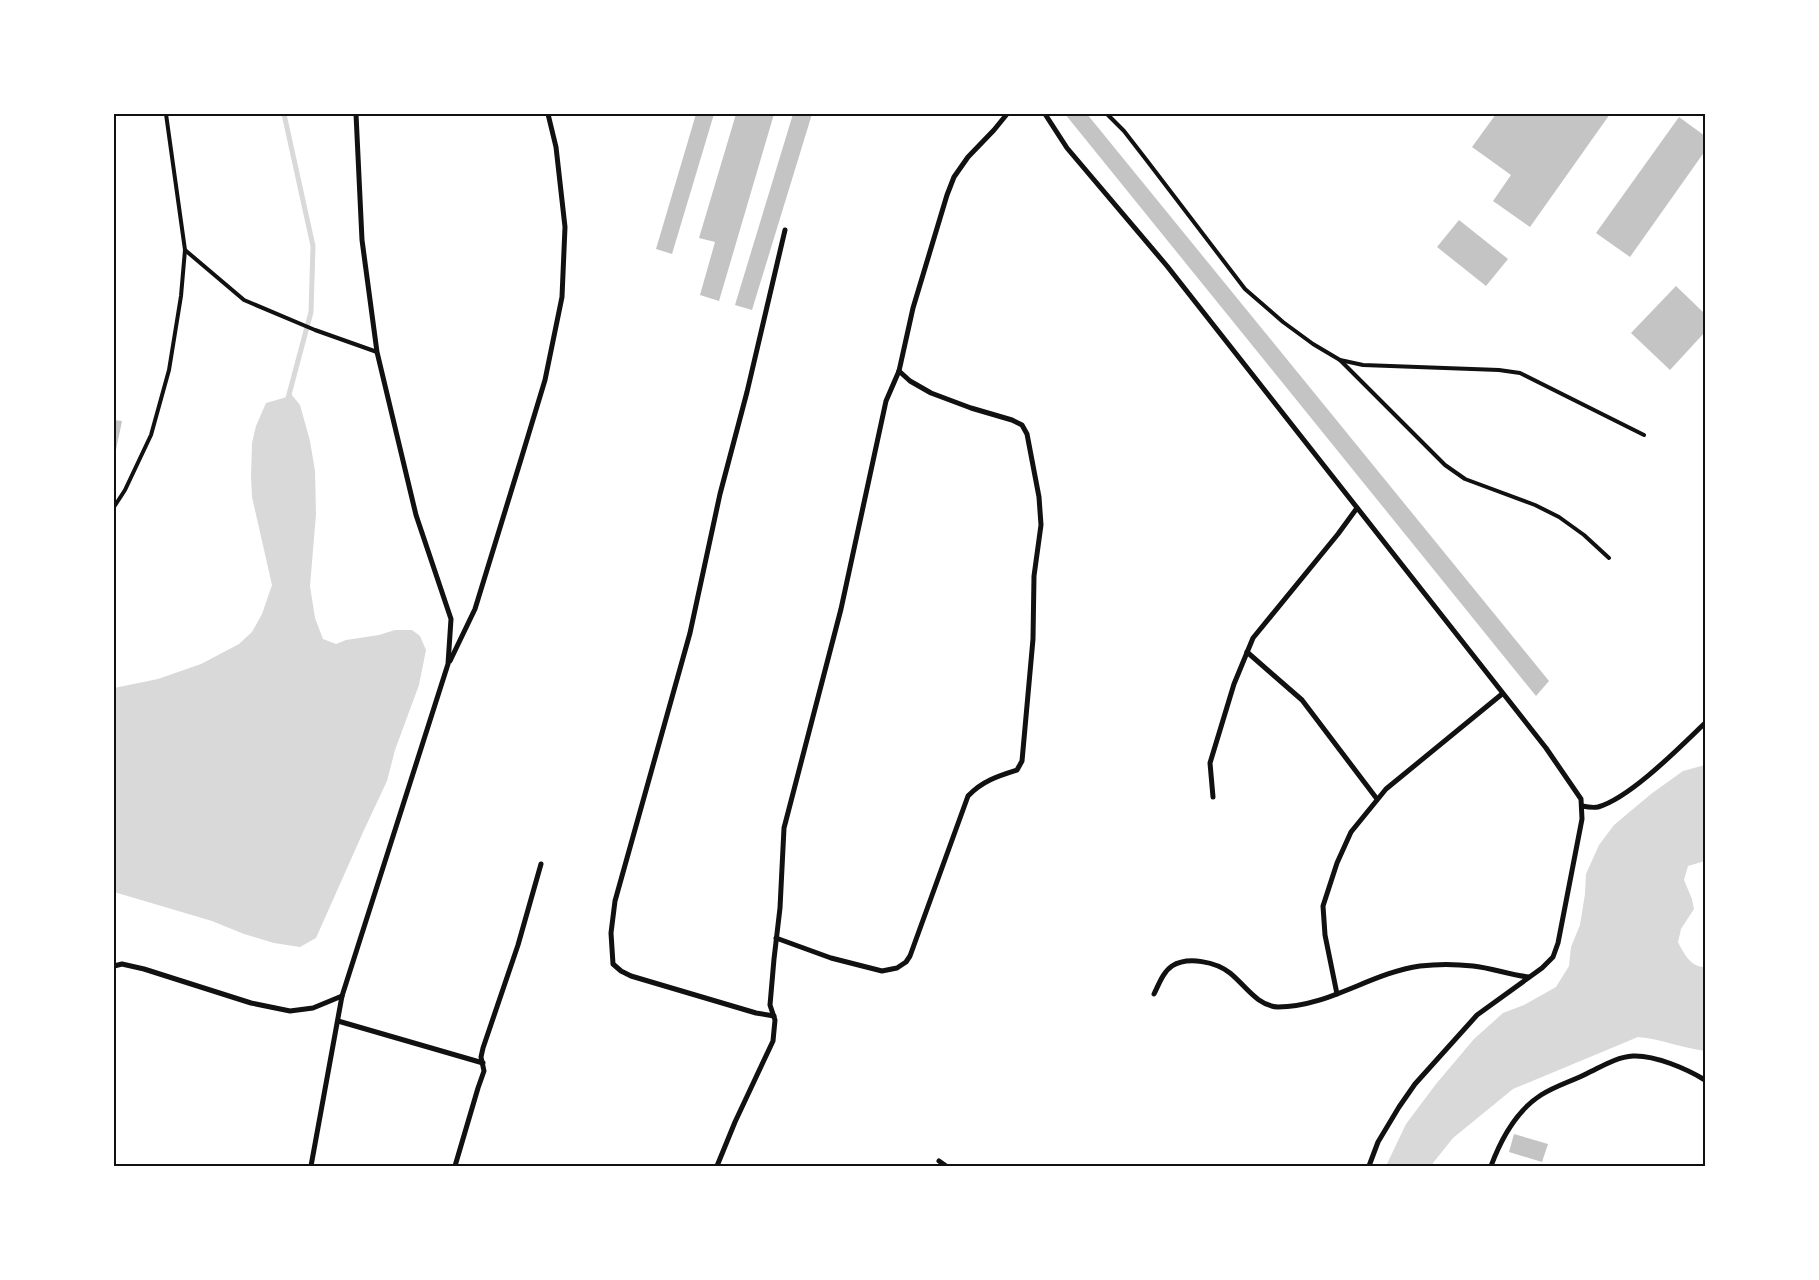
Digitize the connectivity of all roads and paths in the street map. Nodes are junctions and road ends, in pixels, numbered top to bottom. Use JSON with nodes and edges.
{"nodes":[{"id":1,"x":166,"y":114,"type":"edge"},
{"id":2,"x":356,"y":114,"type":"edge"},
{"id":3,"x":548,"y":114,"type":"edge"},
{"id":4,"x":1007,"y":114,"type":"edge"},
{"id":5,"x":1045,"y":114,"type":"edge"},
{"id":6,"x":1107,"y":114,"type":"edge"},
{"id":7,"x":785,"y":230,"type":"dead end"},
{"id":8,"x":185,"y":250,"type":"junction"},
{"id":9,"x":377,"y":352,"type":"junction"},
{"id":10,"x":1340,"y":360,"type":"junction"},
{"id":11,"x":899,"y":371,"type":"junction"},
{"id":12,"x":1644,"y":435,"type":"dead end"},
{"id":13,"x":114,"y":507,"type":"edge"},
{"id":14,"x":1357,"y":508,"type":"junction"},
{"id":15,"x":1609,"y":558,"type":"dead end"},
{"id":16,"x":1247,"y":652,"type":"junction"},
{"id":17,"x":448,"y":664,"type":"junction"},
{"id":18,"x":1502,"y":694,"type":"junction"},
{"id":19,"x":1705,"y":723,"type":"edge"},
{"id":20,"x":1213,"y":797,"type":"dead end"},
{"id":21,"x":1378,"y":799,"type":"junction"},
{"id":22,"x":1582,"y":806,"type":"junction"},
{"id":23,"x":541,"y":864,"type":"dead end"},
{"id":24,"x":776,"y":938,"type":"junction"},
{"id":25,"x":114,"y":966,"type":"edge"},
{"id":26,"x":1529,"y":977,"type":"junction"},
{"id":27,"x":1154,"y":994,"type":"dead end"},
{"id":28,"x":1337,"y":994,"type":"junction"},
{"id":29,"x":342,"y":996,"type":"junction"},
{"id":30,"x":774,"y":1016,"type":"junction"},
{"id":31,"x":338,"y":1021,"type":"junction"},
{"id":32,"x":483,"y":1063,"type":"junction"},
{"id":33,"x":1705,"y":1080,"type":"edge"},
{"id":34,"x":939,"y":1161,"type":"dead end"},
{"id":35,"x":311,"y":1166,"type":"edge"},
{"id":36,"x":455,"y":1166,"type":"edge"},
{"id":37,"x":717,"y":1166,"type":"edge"},
{"id":38,"x":946,"y":1166,"type":"edge"},
{"id":39,"x":1369,"y":1166,"type":"edge"},
{"id":40,"x":1491,"y":1166,"type":"edge"}],
"edges":[{"from":1,"to":8,"type":"lane"},
{"from":2,"to":9,"type":"street"},
{"from":3,"to":17,"type":"street"},
{"from":4,"to":11,"type":"street"},
{"from":5,"to":14,"type":"street"},
{"from":6,"to":10,"type":"lane"},
{"from":7,"to":30,"type":"street"},
{"from":8,"to":9,"type":"lane"},
{"from":8,"to":13,"type":"lane"},
{"from":9,"to":17,"type":"street"},
{"from":10,"to":12,"type":"lane"},
{"from":10,"to":15,"type":"lane"},
{"from":11,"to":24,"type":"street"},
{"from":11,"to":24,"type":"street"},
{"from":14,"to":16,"type":"street"},
{"from":14,"to":18,"type":"street"},
{"from":16,"to":20,"type":"street"},
{"from":16,"to":21,"type":"street"},
{"from":17,"to":29,"type":"street"},
{"from":18,"to":21,"type":"street"},
{"from":18,"to":22,"type":"street"},
{"from":19,"to":22,"type":"street"},
{"from":21,"to":28,"type":"street"},
{"from":22,"to":26,"type":"street"},
{"from":23,"to":32,"type":"street"},
{"from":24,"to":30,"type":"street"},
{"from":25,"to":29,"type":"street"},
{"from":26,"to":28,"type":"street"},
{"from":26,"to":39,"type":"street"},
{"from":27,"to":28,"type":"street"},
{"from":29,"to":31,"type":"street"},
{"from":30,"to":37,"type":"street"},
{"from":31,"to":32,"type":"street"},
{"from":31,"to":35,"type":"street"},
{"from":32,"to":36,"type":"street"},
{"from":33,"to":40,"type":"street"},
{"from":34,"to":38,"type":"street"}]}
